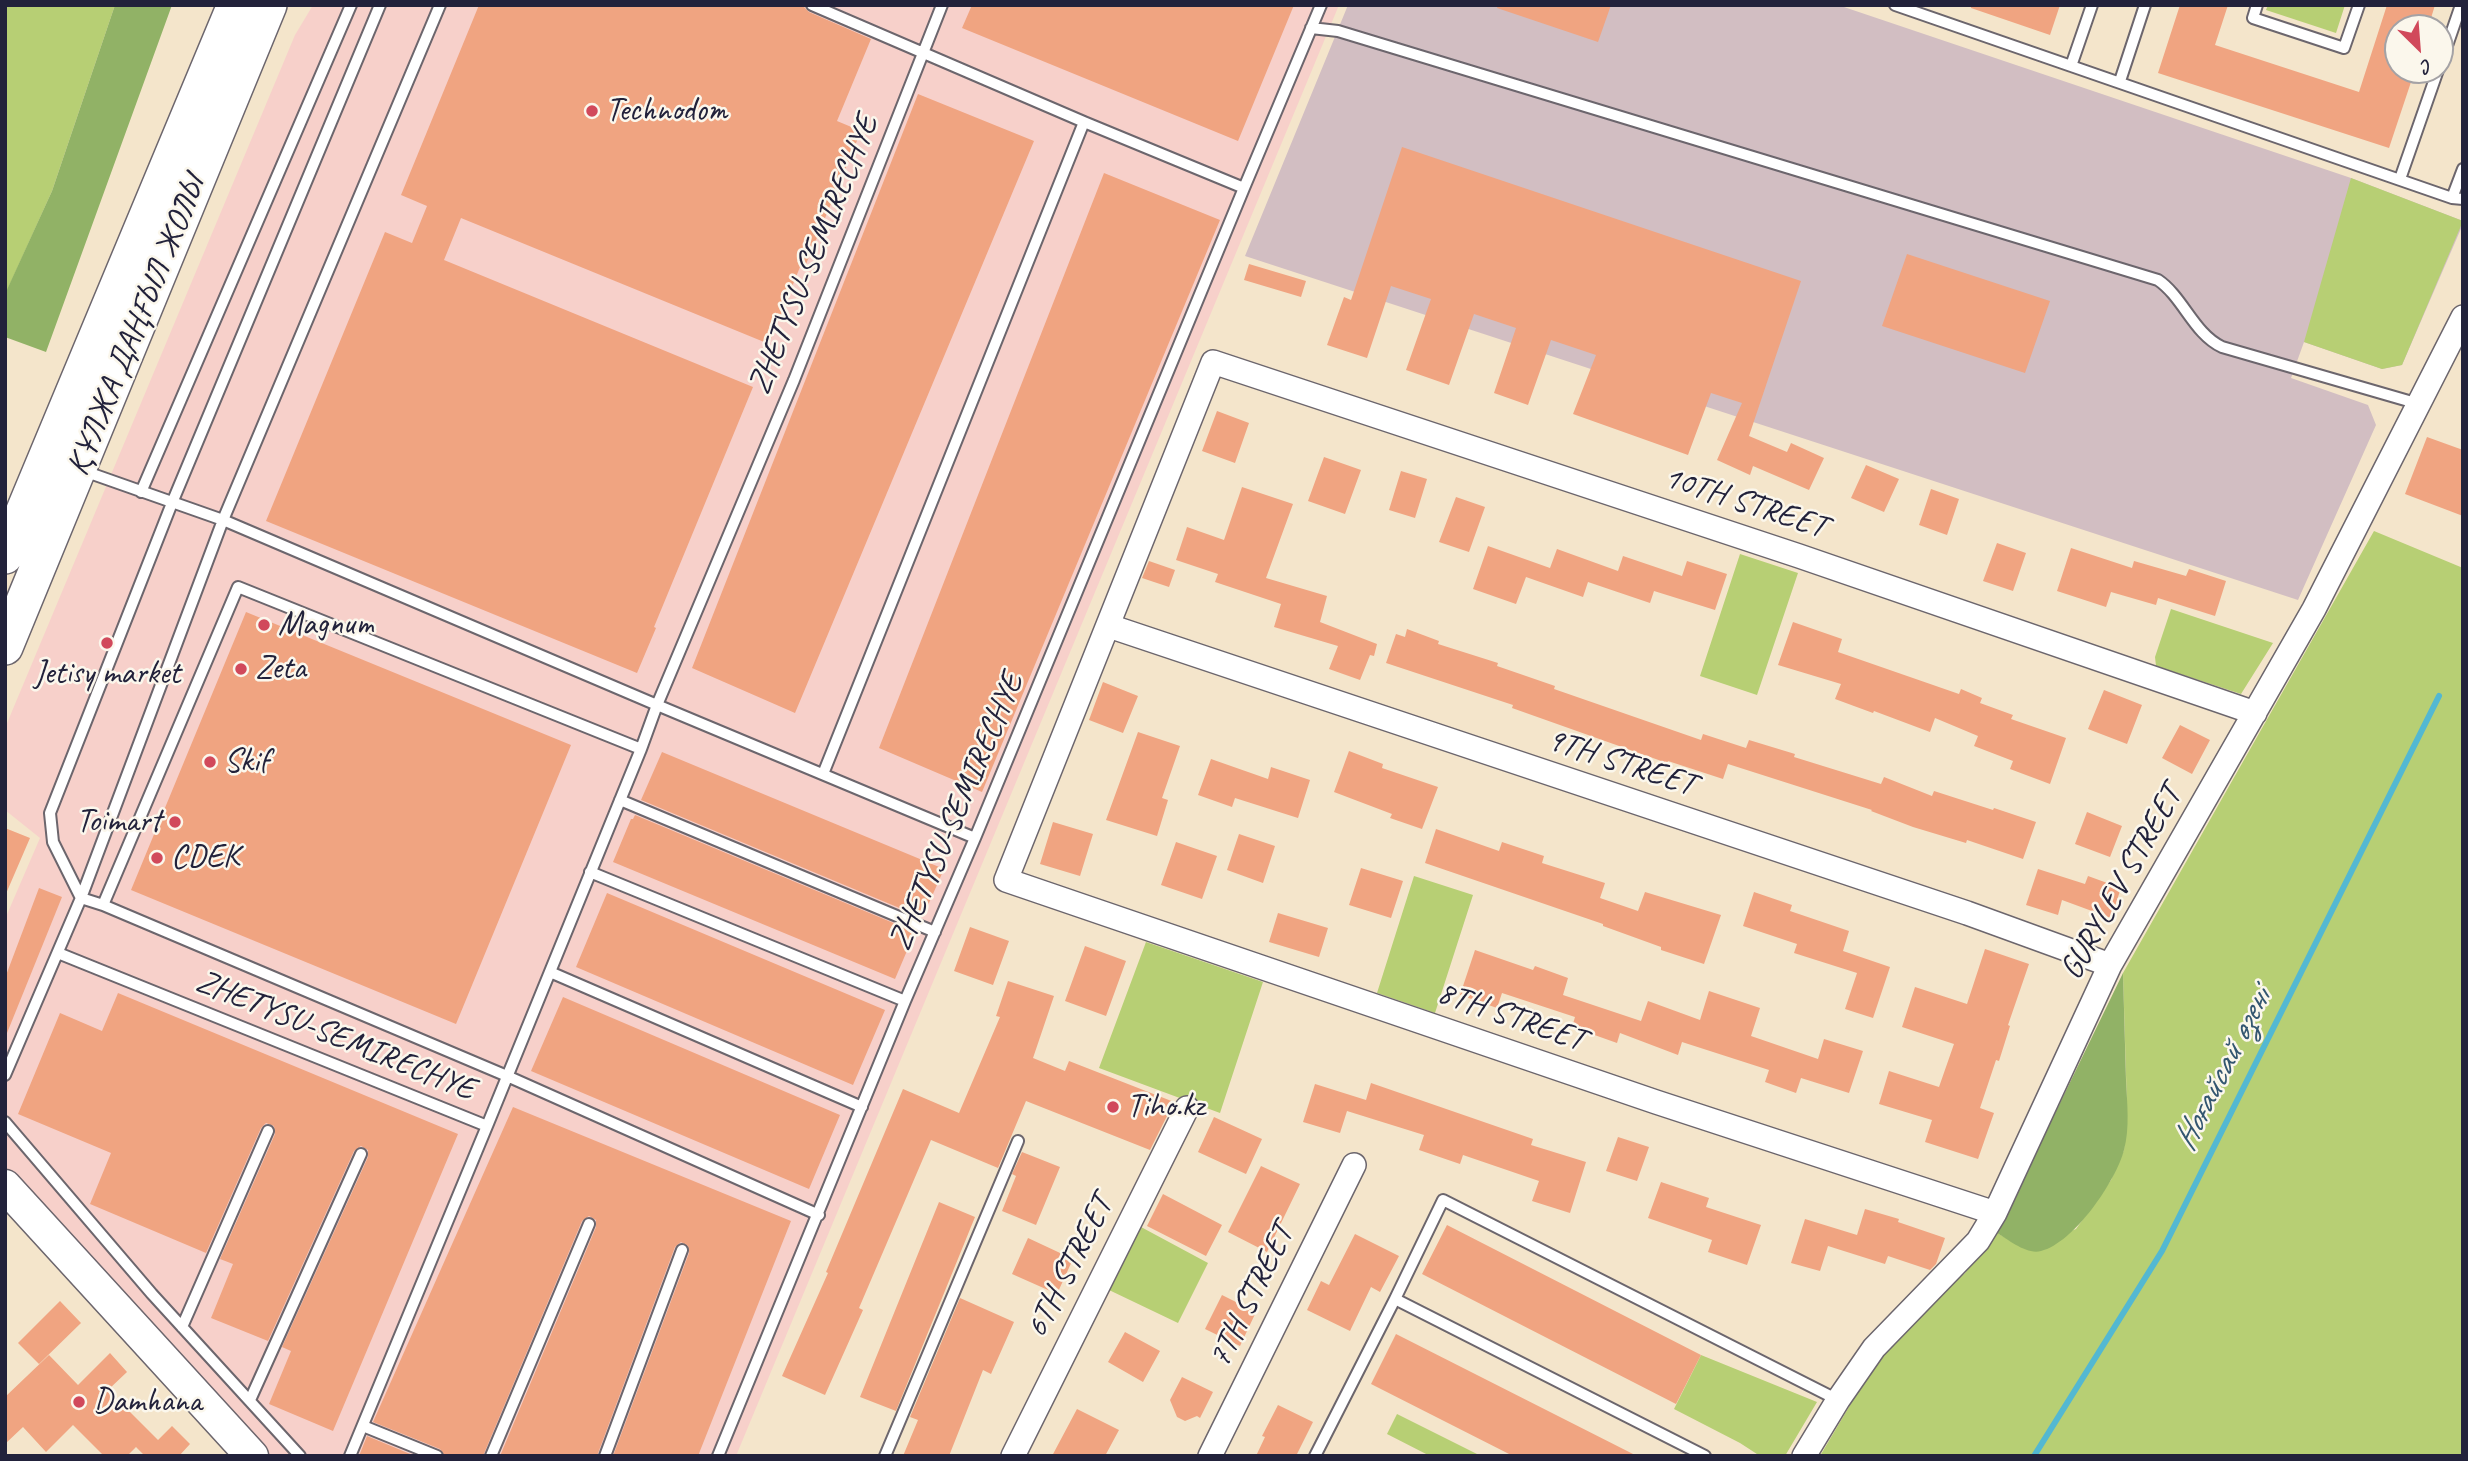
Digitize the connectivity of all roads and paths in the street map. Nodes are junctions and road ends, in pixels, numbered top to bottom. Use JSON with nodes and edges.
{"nodes":[{"id":1,"x":235,"y":5,"type":"edge"},
{"id":2,"x":269,"y":5,"type":"edge"},
{"id":3,"x":351,"y":5,"type":"edge"},
{"id":4,"x":380,"y":5,"type":"edge"},
{"id":5,"x":440,"y":5,"type":"edge"},
{"id":6,"x":812,"y":5,"type":"edge"},
{"id":7,"x":942,"y":5,"type":"edge"},
{"id":8,"x":1321,"y":5,"type":"edge"},
{"id":9,"x":1895,"y":5,"type":"edge"},
{"id":10,"x":2092,"y":5,"type":"edge"},
{"id":11,"x":2145,"y":5,"type":"edge"},
{"id":12,"x":2257,"y":5,"type":"edge"},
{"id":13,"x":2358,"y":5,"type":"edge"},
{"id":14,"x":2461,"y":5,"type":"edge"},
{"id":15,"x":2454,"y":25,"type":"edge"},
{"id":16,"x":1311,"y":28,"type":"junction"},
{"id":17,"x":923,"y":52,"type":"junction"},
{"id":18,"x":2071,"y":66,"type":"junction"},
{"id":19,"x":2120,"y":81,"type":"junction"},
{"id":20,"x":2433,"y":84,"type":"edge"},
{"id":21,"x":1084,"y":122,"type":"junction"},
{"id":22,"x":2463,"y":169,"type":"edge"},
{"id":23,"x":2400,"y":179,"type":"junction"},
{"id":24,"x":1244,"y":188,"type":"junction"},
{"id":25,"x":2457,"y":198,"type":"edge"},
{"id":26,"x":2463,"y":317,"type":"edge"},
{"id":27,"x":2419,"y":404,"type":"junction"},
{"id":28,"x":79,"y":469,"type":"junction"},
{"id":29,"x":141,"y":492,"type":"junction"},
{"id":30,"x":172,"y":503,"type":"junction"},
{"id":31,"x":223,"y":520,"type":"junction"},
{"id":32,"x":5,"y":556,"type":"edge"},
{"id":33,"x":1109,"y":626,"type":"junction"},
{"id":34,"x":5,"y":647,"type":"edge"},
{"id":35,"x":657,"y":705,"type":"junction"},
{"id":36,"x":2255,"y":713,"type":"junction"},
{"id":37,"x":641,"y":749,"type":"junction"},
{"id":38,"x":822,"y":774,"type":"junction"},
{"id":39,"x":620,"y":800,"type":"junction"},
{"id":40,"x":975,"y":838,"type":"junction"},
{"id":41,"x":590,"y":873,"type":"junction"},
{"id":42,"x":81,"y":898,"type":"junction"},
{"id":43,"x":103,"y":905,"type":"junction"},
{"id":44,"x":935,"y":932,"type":"junction"},
{"id":45,"x":58,"y":953,"type":"junction"},
{"id":46,"x":2110,"y":965,"type":"junction"},
{"id":47,"x":550,"y":972,"type":"junction"},
{"id":48,"x":905,"y":1001,"type":"junction"},
{"id":49,"x":5,"y":1075,"type":"edge"},
{"id":50,"x":507,"y":1076,"type":"junction"},
{"id":51,"x":862,"y":1107,"type":"junction"},
{"id":52,"x":1187,"y":1108,"type":"dead end"},
{"id":53,"x":5,"y":1122,"type":"edge"},
{"id":54,"x":487,"y":1126,"type":"junction"},
{"id":55,"x":268,"y":1131,"type":"dead end"},
{"id":56,"x":1018,"y":1141,"type":"dead end"},
{"id":57,"x":361,"y":1154,"type":"dead end"},
{"id":58,"x":1354,"y":1165,"type":"dead end"},
{"id":59,"x":5,"y":1185,"type":"edge"},
{"id":60,"x":1995,"y":1213,"type":"junction"},
{"id":61,"x":819,"y":1215,"type":"junction"},
{"id":62,"x":589,"y":1224,"type":"dead end"},
{"id":63,"x":682,"y":1250,"type":"dead end"},
{"id":64,"x":1395,"y":1299,"type":"junction"},
{"id":65,"x":182,"y":1327,"type":"junction"},
{"id":66,"x":250,"y":1400,"type":"junction"},
{"id":67,"x":1838,"y":1400,"type":"junction"},
{"id":68,"x":363,"y":1426,"type":"junction"},
{"id":69,"x":252,"y":1456,"type":"edge"},
{"id":70,"x":300,"y":1456,"type":"edge"},
{"id":71,"x":350,"y":1456,"type":"edge"},
{"id":72,"x":438,"y":1456,"type":"edge"},
{"id":73,"x":491,"y":1456,"type":"edge"},
{"id":74,"x":605,"y":1456,"type":"edge"},
{"id":75,"x":718,"y":1456,"type":"edge"},
{"id":76,"x":885,"y":1456,"type":"edge"},
{"id":77,"x":1013,"y":1456,"type":"edge"},
{"id":78,"x":1210,"y":1456,"type":"edge"},
{"id":79,"x":1315,"y":1456,"type":"edge"},
{"id":80,"x":1704,"y":1456,"type":"edge"},
{"id":81,"x":1804,"y":1456,"type":"edge"}],
"edges":[{"from":1,"to":32,"type":"main road","name":"ҚҰЛЖА ДАҢҒЫЛ ЖОЛЫ"},
{"from":2,"to":28,"type":"main road","name":"ҚҰЛЖА ДАҢҒЫЛ ЖОЛЫ"},
{"from":3,"to":29,"type":"lane"},
{"from":4,"to":30,"type":"lane"},
{"from":5,"to":31,"type":"lane"},
{"from":6,"to":17,"type":"lane"},
{"from":7,"to":17,"type":"lane","name":"ZHETYSU-SEMIRECHYE"},
{"from":8,"to":16,"type":"lane","name":"ZHETYSU-SEMIRECHYE"},
{"from":9,"to":18,"type":"lane"},
{"from":10,"to":18,"type":"lane"},
{"from":11,"to":19,"type":"lane"},
{"from":12,"to":13,"type":"lane"},
{"from":14,"to":15,"type":"lane"},
{"from":16,"to":24,"type":"lane","name":"ZHETYSU-SEMIRECHYE"},
{"from":16,"to":27,"type":"lane"},
{"from":17,"to":21,"type":"lane"},
{"from":17,"to":35,"type":"lane","name":"ZHETYSU-SEMIRECHYE"},
{"from":18,"to":19,"type":"lane"},
{"from":19,"to":23,"type":"lane"},
{"from":20,"to":23,"type":"lane"},
{"from":21,"to":24,"type":"lane"},
{"from":21,"to":38,"type":"lane"},
{"from":22,"to":25,"type":"lane"},
{"from":23,"to":25,"type":"lane"},
{"from":24,"to":40,"type":"lane","name":"ZHETYSU-SEMIRECHYE"},
{"from":26,"to":27,"type":"street","name":"GURYLEV STREET"},
{"from":27,"to":36,"type":"street","name":"GURYLEV STREET"},
{"from":28,"to":29,"type":"lane"},
{"from":28,"to":34,"type":"main road","name":"ҚҰЛЖА ДАҢҒЫЛ ЖОЛЫ"},
{"from":29,"to":30,"type":"lane"},
{"from":30,"to":31,"type":"lane"},
{"from":30,"to":42,"type":"lane"},
{"from":31,"to":35,"type":"lane"},
{"from":31,"to":42,"type":"lane"},
{"from":33,"to":36,"type":"street","name":"10TH STREET"},
{"from":33,"to":46,"type":"street","name":"9TH STREET"},
{"from":33,"to":60,"type":"street","name":"8TH STREET"},
{"from":35,"to":37,"type":"lane","name":"ZHETYSU-SEMIRECHYE"},
{"from":35,"to":38,"type":"lane"},
{"from":36,"to":46,"type":"street","name":"GURYLEV STREET"},
{"from":37,"to":39,"type":"lane","name":"ZHETYSU-SEMIRECHYE"},
{"from":37,"to":43,"type":"lane"},
{"from":38,"to":40,"type":"lane"},
{"from":39,"to":41,"type":"lane","name":"ZHETYSU-SEMIRECHYE"},
{"from":39,"to":44,"type":"lane"},
{"from":40,"to":44,"type":"lane","name":"ZHETYSU-SEMIRECHYE"},
{"from":41,"to":47,"type":"lane","name":"ZHETYSU-SEMIRECHYE"},
{"from":41,"to":48,"type":"lane"},
{"from":42,"to":43,"type":"lane"},
{"from":42,"to":45,"type":"lane"},
{"from":43,"to":50,"type":"lane"},
{"from":44,"to":48,"type":"lane","name":"ZHETYSU-SEMIRECHYE"},
{"from":45,"to":49,"type":"lane"},
{"from":45,"to":54,"type":"lane","name":"ZHETYSU-SEMIRECHYE"},
{"from":46,"to":60,"type":"street","name":"GURYLEV STREET"},
{"from":47,"to":50,"type":"lane","name":"ZHETYSU-SEMIRECHYE"},
{"from":47,"to":51,"type":"lane"},
{"from":48,"to":51,"type":"lane","name":"ZHETYSU-SEMIRECHYE"},
{"from":50,"to":54,"type":"lane","name":"ZHETYSU-SEMIRECHYE"},
{"from":50,"to":61,"type":"lane"},
{"from":51,"to":61,"type":"lane","name":"ZHETYSU-SEMIRECHYE"},
{"from":52,"to":77,"type":"street","name":"6TH STREET"},
{"from":53,"to":65,"type":"lane"},
{"from":54,"to":68,"type":"lane"},
{"from":55,"to":65,"type":"lane"},
{"from":56,"to":76,"type":"lane"},
{"from":57,"to":66,"type":"lane"},
{"from":58,"to":78,"type":"street","name":"7TH STREET"},
{"from":59,"to":69,"type":"street"},
{"from":60,"to":67,"type":"street","name":"GURYLEV STREET"},
{"from":61,"to":75,"type":"lane","name":"ZHETYSU-SEMIRECHYE"},
{"from":62,"to":73,"type":"lane"},
{"from":63,"to":74,"type":"lane"},
{"from":64,"to":67,"type":"lane"},
{"from":64,"to":79,"type":"lane"},
{"from":64,"to":80,"type":"lane"},
{"from":65,"to":66,"type":"lane"},
{"from":66,"to":70,"type":"lane"},
{"from":67,"to":81,"type":"street","name":"GURYLEV STREET"},
{"from":68,"to":71,"type":"lane"},
{"from":68,"to":72,"type":"lane"}]}
